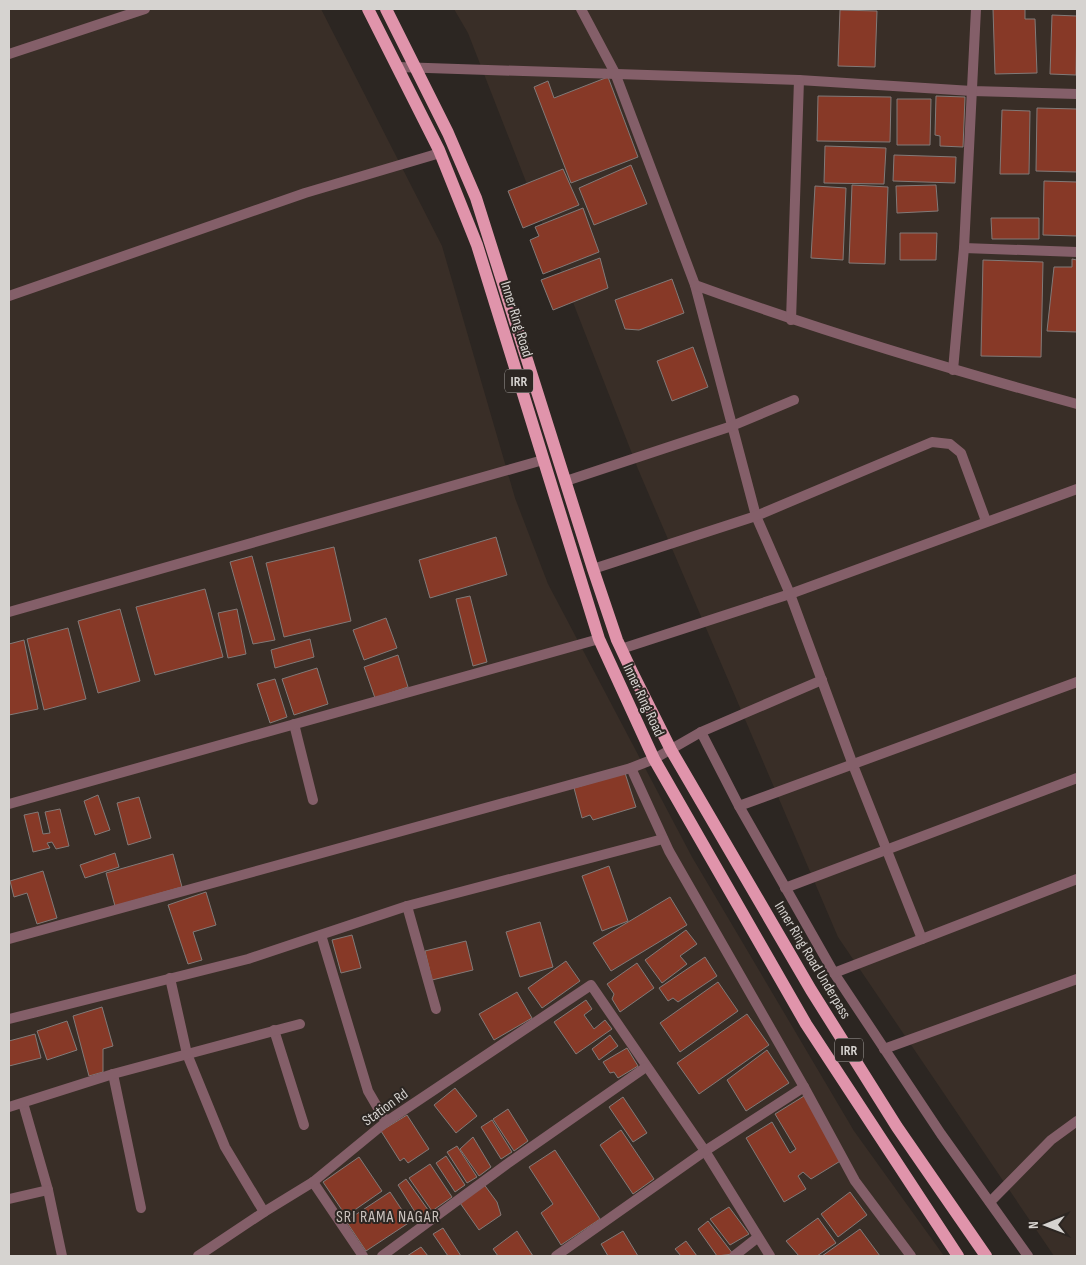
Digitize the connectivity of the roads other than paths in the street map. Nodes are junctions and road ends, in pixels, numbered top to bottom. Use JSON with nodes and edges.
{"nodes":[{"id":1,"x":145,"y":9,"type":"edge"},
{"id":2,"x":368,"y":9,"type":"edge"},
{"id":3,"x":386,"y":9,"type":"edge"},
{"id":4,"x":581,"y":9,"type":"edge"},
{"id":5,"x":976,"y":9,"type":"edge"},
{"id":6,"x":9,"y":54,"type":"edge"},
{"id":7,"x":398,"y":67,"type":"junction"},
{"id":8,"x":414,"y":68,"type":"junction"},
{"id":9,"x":615,"y":73,"type":"junction"},
{"id":10,"x":799,"y":80,"type":"junction"},
{"id":11,"x":972,"y":91,"type":"junction"},
{"id":12,"x":1077,"y":94,"type":"edge"},
{"id":13,"x":440,"y":153,"type":"junction"},
{"id":14,"x":964,"y":248,"type":"junction"},
{"id":15,"x":1077,"y":252,"type":"edge"},
{"id":16,"x":695,"y":285,"type":"junction"},
{"id":17,"x":9,"y":296,"type":"edge"},
{"id":18,"x":791,"y":320,"type":"junction"},
{"id":19,"x":953,"y":370,"type":"junction"},
{"id":20,"x":794,"y":400,"type":"dead end"},
{"id":21,"x":1077,"y":404,"type":"edge"},
{"id":22,"x":732,"y":426,"type":"junction"},
{"id":23,"x":543,"y":460,"type":"junction"},
{"id":24,"x":566,"y":482,"type":"junction"},
{"id":25,"x":1077,"y":489,"type":"edge"},
{"id":26,"x":756,"y":516,"type":"junction"},
{"id":27,"x":986,"y":521,"type":"junction"},
{"id":28,"x":594,"y":568,"type":"junction"},
{"id":29,"x":790,"y":594,"type":"junction"},
{"id":30,"x":9,"y":612,"type":"edge"},
{"id":31,"x":598,"y":640,"type":"junction"},
{"id":32,"x":622,"y":649,"type":"junction"},
{"id":33,"x":822,"y":680,"type":"junction"},
{"id":34,"x":1077,"y":682,"type":"edge"},
{"id":35,"x":294,"y":724,"type":"junction"},
{"id":36,"x":701,"y":732,"type":"junction"},
{"id":37,"x":671,"y":750,"type":"junction"},
{"id":38,"x":654,"y":759,"type":"junction"},
{"id":39,"x":852,"y":766,"type":"junction"},
{"id":40,"x":631,"y":768,"type":"junction"},
{"id":41,"x":1077,"y":778,"type":"edge"},
{"id":42,"x":313,"y":800,"type":"dead end"},
{"id":43,"x":9,"y":804,"type":"edge"},
{"id":44,"x":739,"y":806,"type":"junction"},
{"id":45,"x":663,"y":839,"type":"junction"},
{"id":46,"x":886,"y":852,"type":"junction"},
{"id":47,"x":1077,"y":879,"type":"edge"},
{"id":48,"x":785,"y":888,"type":"junction"},
{"id":49,"x":407,"y":906,"type":"junction"},
{"id":50,"x":322,"y":935,"type":"junction"},
{"id":51,"x":9,"y":939,"type":"edge"},
{"id":52,"x":922,"y":939,"type":"junction"},
{"id":53,"x":834,"y":973,"type":"junction"},
{"id":54,"x":170,"y":978,"type":"junction"},
{"id":55,"x":1077,"y":979,"type":"edge"},
{"id":56,"x":436,"y":1010,"type":"dead end"},
{"id":57,"x":9,"y":1019,"type":"edge"},
{"id":58,"x":300,"y":1024,"type":"dead end"},
{"id":59,"x":274,"y":1030,"type":"junction"},
{"id":60,"x":884,"y":1048,"type":"junction"},
{"id":61,"x":187,"y":1054,"type":"junction"},
{"id":62,"x":646,"y":1067,"type":"junction"},
{"id":63,"x":113,"y":1074,"type":"junction"},
{"id":64,"x":804,"y":1087,"type":"junction"},
{"id":65,"x":23,"y":1103,"type":"junction"},
{"id":66,"x":9,"y":1107,"type":"edge"},
{"id":67,"x":1077,"y":1121,"type":"edge"},
{"id":68,"x":386,"y":1122,"type":"junction"},
{"id":69,"x":304,"y":1125,"type":"dead end"},
{"id":70,"x":704,"y":1151,"type":"junction"},
{"id":71,"x":313,"y":1182,"type":"junction"},
{"id":72,"x":48,"y":1190,"type":"junction"},
{"id":73,"x":9,"y":1199,"type":"edge"},
{"id":74,"x":990,"y":1202,"type":"junction"},
{"id":75,"x":141,"y":1208,"type":"dead end"},
{"id":76,"x":264,"y":1212,"type":"junction"},
{"id":77,"x":757,"y":1238,"type":"junction"},
{"id":78,"x":59,"y":1256,"type":"edge"},
{"id":79,"x":198,"y":1256,"type":"edge"},
{"id":80,"x":362,"y":1256,"type":"edge"},
{"id":81,"x":382,"y":1256,"type":"edge"},
{"id":82,"x":556,"y":1256,"type":"edge"},
{"id":83,"x":734,"y":1256,"type":"edge"},
{"id":84,"x":770,"y":1256,"type":"edge"},
{"id":85,"x":911,"y":1256,"type":"edge"},
{"id":86,"x":958,"y":1256,"type":"edge"},
{"id":87,"x":986,"y":1256,"type":"edge"},
{"id":88,"x":1028,"y":1256,"type":"edge"}],
"edges":[{"from":1,"to":6,"type":"street"},
{"from":2,"to":7,"type":"main road","name":"Inner Ring Road","number":"IRR"},
{"from":3,"to":8,"type":"main road","name":"Inner Ring Road","number":"IRR"},
{"from":4,"to":9,"type":"street"},
{"from":5,"to":11,"type":"street"},
{"from":7,"to":8,"type":"street"},
{"from":7,"to":13,"type":"main road","name":"Inner Ring Road","number":"IRR"},
{"from":8,"to":9,"type":"street"},
{"from":8,"to":24,"type":"main road","name":"Inner Ring Road","number":"IRR"},
{"from":9,"to":10,"type":"street"},
{"from":9,"to":16,"type":"street"},
{"from":10,"to":11,"type":"street"},
{"from":10,"to":18,"type":"street"},
{"from":11,"to":12,"type":"street"},
{"from":11,"to":14,"type":"street"},
{"from":13,"to":17,"type":"street"},
{"from":13,"to":23,"type":"main road","name":"Inner Ring Road","number":"IRR"},
{"from":14,"to":15,"type":"street"},
{"from":14,"to":19,"type":"street"},
{"from":16,"to":18,"type":"street"},
{"from":16,"to":22,"type":"street"},
{"from":18,"to":19,"type":"street"},
{"from":19,"to":21,"type":"street"},
{"from":20,"to":22,"type":"street"},
{"from":22,"to":24,"type":"street"},
{"from":22,"to":26,"type":"street"},
{"from":23,"to":30,"type":"street"},
{"from":23,"to":31,"type":"main road","name":"Inner Ring Road","number":"IRR"},
{"from":24,"to":28,"type":"main road","name":"Inner Ring Road","number":"IRR"},
{"from":25,"to":27,"type":"street"},
{"from":26,"to":27,"type":"street"},
{"from":26,"to":28,"type":"street"},
{"from":26,"to":29,"type":"street"},
{"from":27,"to":29,"type":"street"},
{"from":28,"to":32,"type":"main road","name":"Inner Ring Road","number":"IRR"},
{"from":29,"to":32,"type":"street"},
{"from":29,"to":33,"type":"street"},
{"from":31,"to":35,"type":"street"},
{"from":31,"to":38,"type":"main road","name":"Inner Ring Road","number":"IRR"},
{"from":32,"to":37,"type":"main road","name":"Inner Ring Road","number":"IRR"},
{"from":33,"to":36,"type":"street"},
{"from":33,"to":39,"type":"street"},
{"from":34,"to":39,"type":"street"},
{"from":35,"to":42,"type":"street"},
{"from":35,"to":43,"type":"street"},
{"from":36,"to":37,"type":"street"},
{"from":36,"to":44,"type":"street"},
{"from":37,"to":38,"type":"street"},
{"from":37,"to":87,"type":"main road","name":"Inner Ring Road Underpass","number":"IRR"},
{"from":38,"to":40,"type":"street"},
{"from":38,"to":86,"type":"main road","number":"IRR"},
{"from":39,"to":44,"type":"street"},
{"from":39,"to":46,"type":"street"},
{"from":40,"to":45,"type":"street"},
{"from":40,"to":51,"type":"street"},
{"from":41,"to":46,"type":"street"},
{"from":44,"to":48,"type":"street"},
{"from":45,"to":49,"type":"street"},
{"from":45,"to":64,"type":"street"},
{"from":46,"to":48,"type":"street"},
{"from":46,"to":52,"type":"street"},
{"from":47,"to":52,"type":"street"},
{"from":48,"to":53,"type":"street"},
{"from":49,"to":50,"type":"street"},
{"from":49,"to":56,"type":"street"},
{"from":50,"to":54,"type":"street"},
{"from":50,"to":68,"type":"street"},
{"from":52,"to":53,"type":"street"},
{"from":53,"to":60,"type":"street"},
{"from":54,"to":57,"type":"street"},
{"from":54,"to":61,"type":"street"},
{"from":55,"to":60,"type":"street"},
{"from":58,"to":59,"type":"street"},
{"from":59,"to":61,"type":"street"},
{"from":59,"to":69,"type":"street"},
{"from":60,"to":74,"type":"street"},
{"from":61,"to":63,"type":"street"},
{"from":61,"to":76,"type":"street"},
{"from":62,"to":68,"type":"street","name":"Station Rd"},
{"from":62,"to":70,"type":"street"},
{"from":62,"to":81,"type":"street"},
{"from":63,"to":65,"type":"street"},
{"from":63,"to":75,"type":"street"},
{"from":64,"to":70,"type":"street"},
{"from":64,"to":85,"type":"street"},
{"from":65,"to":66,"type":"street"},
{"from":65,"to":72,"type":"street"},
{"from":67,"to":74,"type":"street"},
{"from":68,"to":71,"type":"street","name":"Station Rd"},
{"from":70,"to":77,"type":"street"},
{"from":70,"to":82,"type":"street"},
{"from":71,"to":76,"type":"street","name":"Station Rd"},
{"from":71,"to":80,"type":"street"},
{"from":72,"to":73,"type":"street"},
{"from":72,"to":78,"type":"street"},
{"from":74,"to":88,"type":"street"},
{"from":76,"to":79,"type":"street","name":"Station Rd"},
{"from":77,"to":83,"type":"street"},
{"from":77,"to":84,"type":"street"}]}
